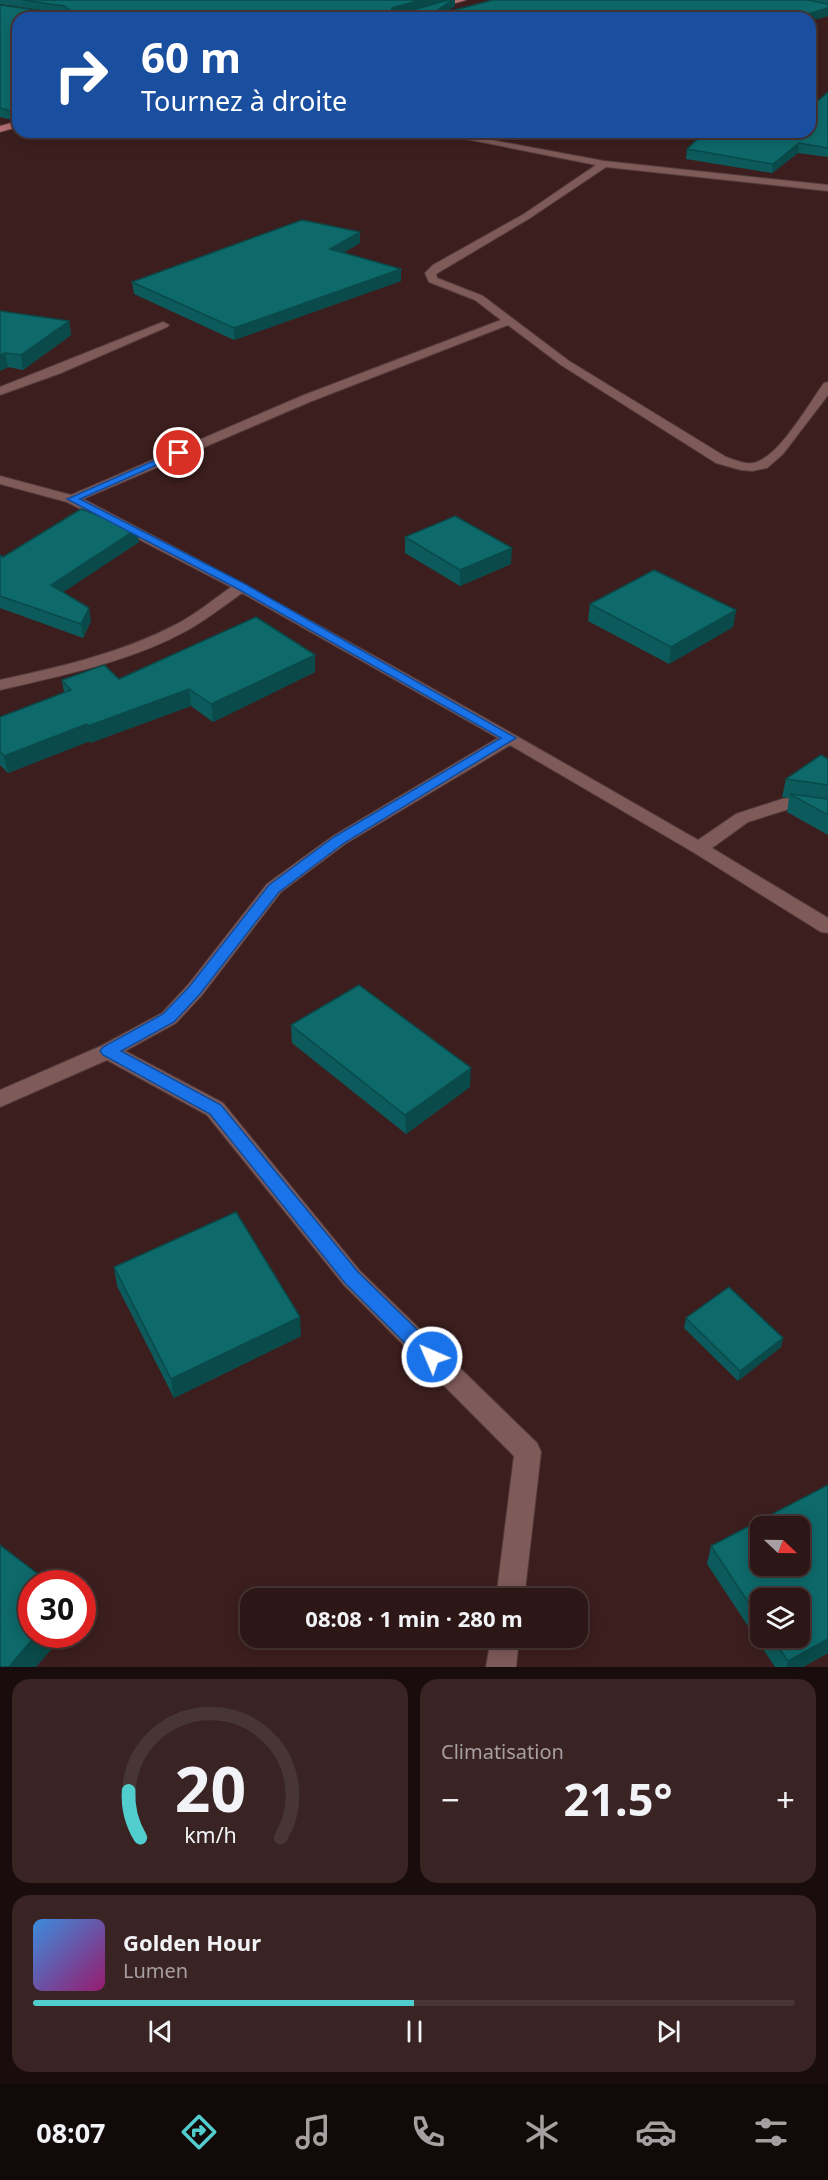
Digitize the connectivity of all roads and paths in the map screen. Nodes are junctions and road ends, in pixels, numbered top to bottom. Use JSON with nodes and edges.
{"nodes":[{"id":1,"x":463,"y":0,"type":"edge"},
{"id":2,"x":419,"y":12,"type":"edge"},
{"id":3,"x":467,"y":138,"type":"edge"},
{"id":4,"x":604,"y":164,"type":"junction"},
{"id":5,"x":828,"y":188,"type":"edge"},
{"id":6,"x":509,"y":321,"type":"junction"},
{"id":7,"x":163,"y":325,"type":"dead end"},
{"id":8,"x":828,"y":386,"type":"edge"},
{"id":9,"x":0,"y":391,"type":"edge"},
{"id":10,"x":0,"y":480,"type":"edge"},
{"id":11,"x":72,"y":499,"type":"junction"},
{"id":12,"x":242,"y":587,"type":"junction"},
{"id":13,"x":0,"y":685,"type":"edge"},
{"id":14,"x":510,"y":738,"type":"junction"},
{"id":15,"x":828,"y":810,"type":"edge"},
{"id":16,"x":699,"y":848,"type":"junction"},
{"id":17,"x":828,"y":927,"type":"edge"},
{"id":18,"x":108,"y":1051,"type":"junction"},
{"id":19,"x":0,"y":1099,"type":"edge"},
{"id":20,"x":511,"y":1588,"type":"edge"},
{"id":21,"x":504,"y":1648,"type":"edge"},
{"id":22,"x":501,"y":1667,"type":"edge"}],
"edges":[{"from":1,"to":2,"type":"main road"},
{"from":3,"to":4,"type":"street"},
{"from":4,"to":5,"type":"street"},
{"from":4,"to":6,"type":"street"},
{"from":6,"to":8,"type":"street"},
{"from":6,"to":11,"type":"street"},
{"from":7,"to":9,"type":"street"},
{"from":10,"to":11,"type":"street"},
{"from":11,"to":12,"type":"street"},
{"from":12,"to":13,"type":"street"},
{"from":12,"to":14,"type":"street"},
{"from":14,"to":16,"type":"street"},
{"from":14,"to":18,"type":"street"},
{"from":15,"to":16,"type":"street"},
{"from":16,"to":17,"type":"street"},
{"from":18,"to":19,"type":"street"},
{"from":18,"to":20,"type":"street"},
{"from":21,"to":22,"type":"street"}]}
